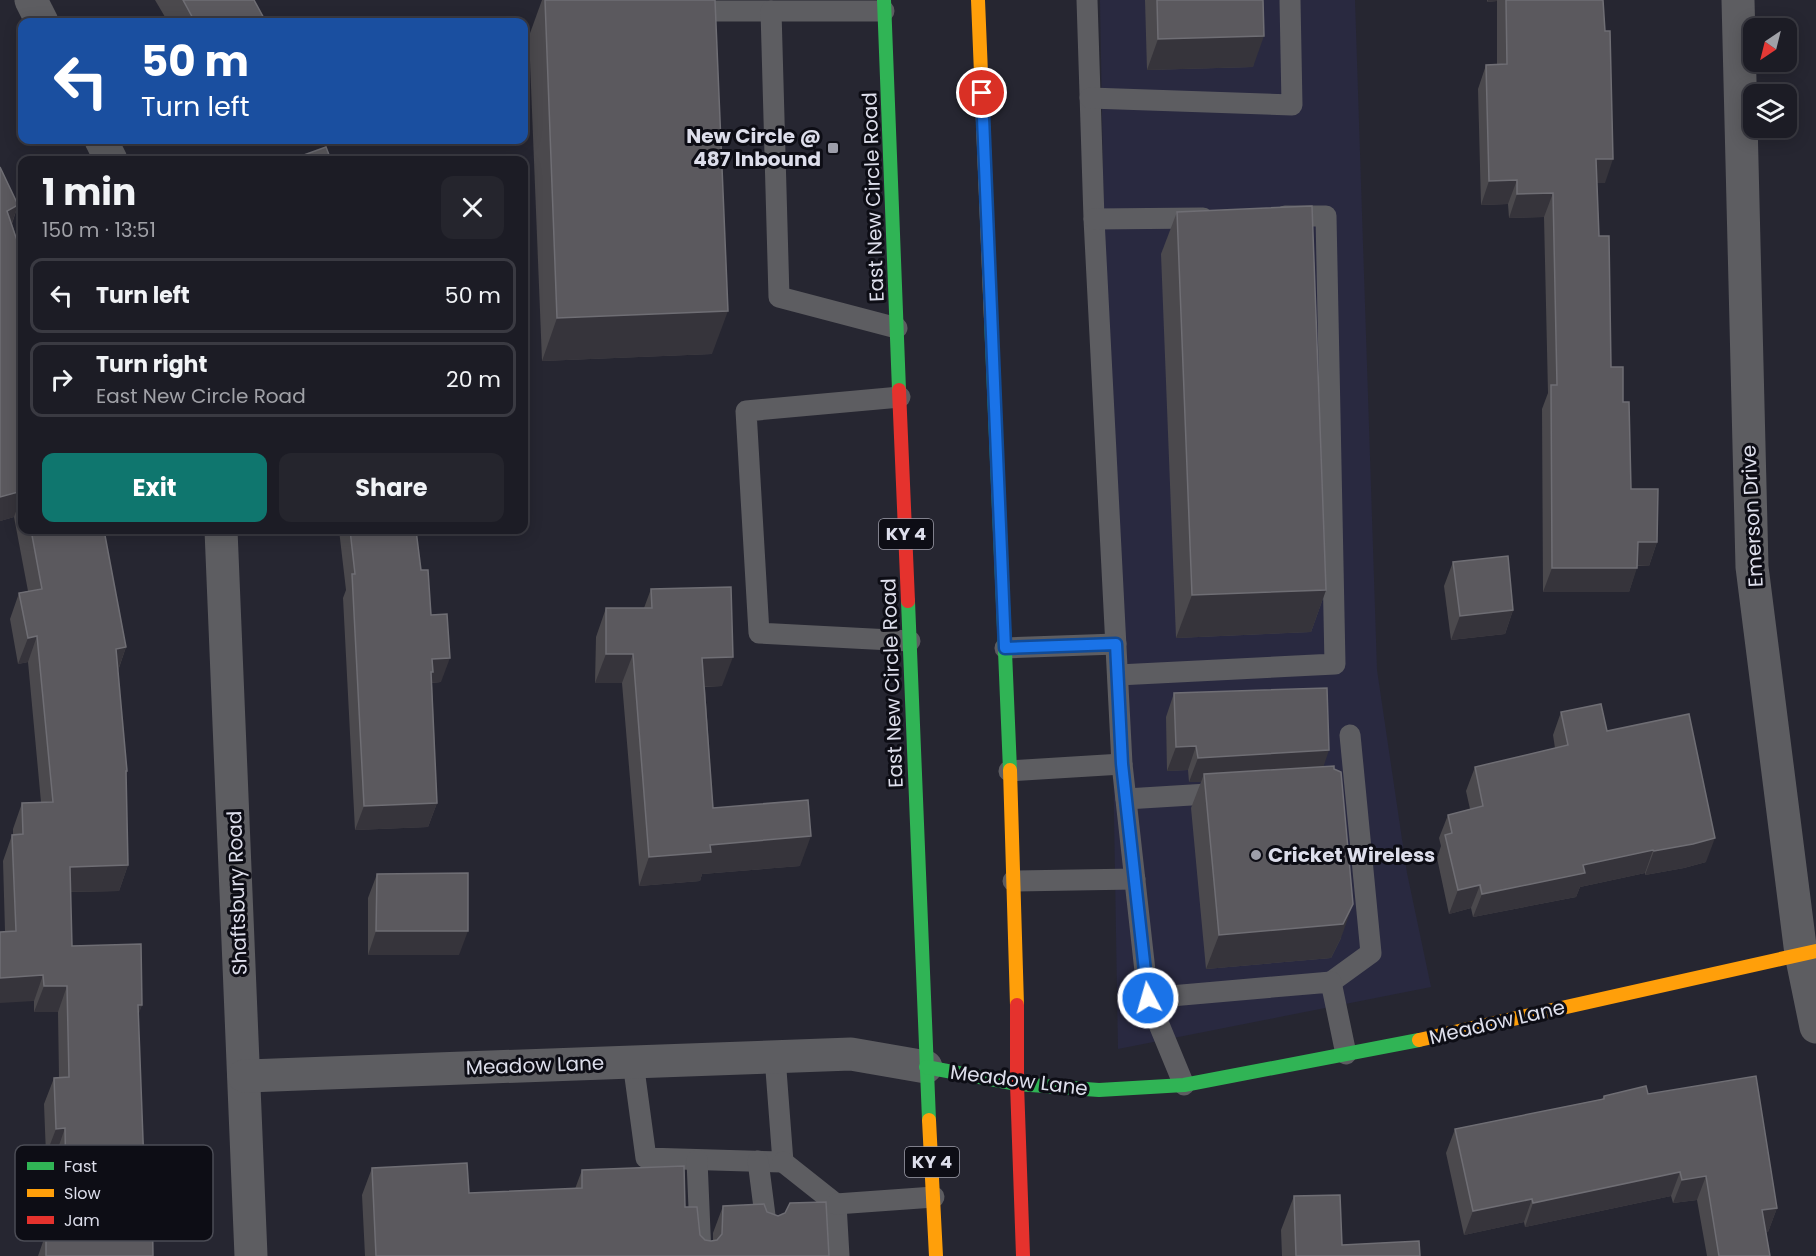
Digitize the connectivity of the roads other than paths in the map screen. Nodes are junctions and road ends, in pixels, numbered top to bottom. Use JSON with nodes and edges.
{"nodes":[{"id":1,"x":31,"y":0,"type":"edge"},
{"id":2,"x":978,"y":0,"type":"edge"},
{"id":3,"x":1087,"y":0,"type":"edge"},
{"id":4,"x":1290,"y":0,"type":"edge"},
{"id":5,"x":1738,"y":0,"type":"edge"},
{"id":6,"x":884,"y":5,"type":"edge"},
{"id":7,"x":666,"y":11,"type":"edge"},
{"id":8,"x":771,"y":11,"type":"junction"},
{"id":9,"x":40,"y":18,"type":"edge"},
{"id":10,"x":1090,"y":98,"type":"junction"},
{"id":11,"x":1222,"y":217,"type":"edge"},
{"id":12,"x":1268,"y":217,"type":"edge"},
{"id":13,"x":1094,"y":219,"type":"junction"},
{"id":14,"x":897,"y":328,"type":"junction"},
{"id":15,"x":900,"y":398,"type":"junction"},
{"id":16,"x":222,"y":534,"type":"edge"},
{"id":17,"x":910,"y":641,"type":"junction"},
{"id":18,"x":1116,"y":644,"type":"junction"},
{"id":19,"x":1005,"y":648,"type":"junction"},
{"id":20,"x":1118,"y":675,"type":"junction"},
{"id":21,"x":1350,"y":735,"type":"dead end"},
{"id":22,"x":1122,"y":764,"type":"junction"},
{"id":23,"x":1009,"y":771,"type":"junction"},
{"id":24,"x":1354,"y":785,"type":"junction"},
{"id":25,"x":1332,"y":786,"type":"edge"},
{"id":26,"x":1240,"y":792,"type":"edge"},
{"id":27,"x":1126,"y":799,"type":"junction"},
{"id":28,"x":1135,"y":879,"type":"junction"},
{"id":29,"x":1013,"y":881,"type":"junction"},
{"id":30,"x":1809,"y":952,"type":"edge"},
{"id":31,"x":1330,"y":982,"type":"junction"},
{"id":32,"x":1148,"y":998,"type":"junction"},
{"id":33,"x":1816,"y":1027,"type":"edge"},
{"id":34,"x":1346,"y":1054,"type":"junction"},
{"id":35,"x":775,"y":1057,"type":"junction"},
{"id":36,"x":633,"y":1062,"type":"junction"},
{"id":37,"x":926,"y":1067,"type":"junction"},
{"id":38,"x":244,"y":1076,"type":"junction"},
{"id":39,"x":1017,"y":1084,"type":"junction"},
{"id":40,"x":1184,"y":1085,"type":"junction"},
{"id":41,"x":697,"y":1160,"type":"junction"},
{"id":42,"x":758,"y":1161,"type":"junction"},
{"id":43,"x":783,"y":1162,"type":"junction"},
{"id":44,"x":934,"y":1197,"type":"junction"},
{"id":45,"x":836,"y":1204,"type":"junction"},
{"id":46,"x":767,"y":1231,"type":"edge"},
{"id":47,"x":251,"y":1256,"type":"edge"},
{"id":48,"x":701,"y":1256,"type":"edge"},
{"id":49,"x":839,"y":1256,"type":"edge"},
{"id":50,"x":936,"y":1256,"type":"edge"},
{"id":51,"x":1023,"y":1256,"type":"edge"}],
"edges":[{"from":1,"to":9,"type":"street"},
{"from":2,"to":19,"type":"main road"},
{"from":3,"to":10,"type":"lane"},
{"from":4,"to":10,"type":"lane"},
{"from":5,"to":30,"type":"street","name":"Emerson Drive"},
{"from":6,"to":8,"type":"lane"},
{"from":6,"to":14,"type":"main road","name":"East New Circle Road","number":"KY 4"},
{"from":7,"to":8,"type":"lane"},
{"from":8,"to":14,"type":"lane"},
{"from":10,"to":13,"type":"lane"},
{"from":11,"to":13,"type":"lane"},
{"from":12,"to":20,"type":"lane"},
{"from":13,"to":18,"type":"lane"},
{"from":14,"to":15,"type":"main road","name":"East New Circle Road","number":"KY 4"},
{"from":15,"to":17,"type":"main road","name":"East New Circle Road","number":"KY 4"},
{"from":15,"to":17,"type":"lane"},
{"from":16,"to":38,"type":"street","name":"Shaftsbury Road"},
{"from":17,"to":37,"type":"main road","name":"East New Circle Road","number":"KY 4"},
{"from":18,"to":19,"type":"lane"},
{"from":18,"to":20,"type":"lane"},
{"from":19,"to":23,"type":"main road"},
{"from":20,"to":22,"type":"lane"},
{"from":21,"to":24,"type":"lane"},
{"from":22,"to":23,"type":"lane"},
{"from":22,"to":27,"type":"lane"},
{"from":23,"to":29,"type":"main road"},
{"from":24,"to":25,"type":"lane"},
{"from":24,"to":31,"type":"lane"},
{"from":26,"to":27,"type":"lane"},
{"from":27,"to":28,"type":"lane"},
{"from":28,"to":29,"type":"lane"},
{"from":28,"to":32,"type":"lane"},
{"from":29,"to":39,"type":"main road"},
{"from":30,"to":33,"type":"street","name":"Emerson Drive"},
{"from":30,"to":34,"type":"main road","name":"Meadow Lane"},
{"from":31,"to":32,"type":"lane"},
{"from":31,"to":34,"type":"lane"},
{"from":32,"to":40,"type":"lane"},
{"from":34,"to":40,"type":"main road","name":"Meadow Lane"},
{"from":35,"to":36,"type":"street","name":"Meadow Lane"},
{"from":35,"to":37,"type":"street","name":"Meadow Lane"},
{"from":35,"to":43,"type":"lane"},
{"from":36,"to":38,"type":"street","name":"Meadow Lane"},
{"from":36,"to":41,"type":"lane"},
{"from":37,"to":39,"type":"main road","name":"Meadow Lane"},
{"from":37,"to":44,"type":"main road","name":"East New Circle Road","number":"KY 4"},
{"from":38,"to":47,"type":"street","name":"Shaftsbury Road"},
{"from":39,"to":40,"type":"main road","name":"Meadow Lane"},
{"from":39,"to":51,"type":"main road"},
{"from":41,"to":42,"type":"lane"},
{"from":41,"to":48,"type":"lane"},
{"from":42,"to":43,"type":"lane"},
{"from":42,"to":46,"type":"lane"},
{"from":43,"to":45,"type":"lane"},
{"from":44,"to":45,"type":"lane"},
{"from":44,"to":50,"type":"main road","name":"East New Circle Road","number":"KY 4"},
{"from":45,"to":49,"type":"lane"}]}
